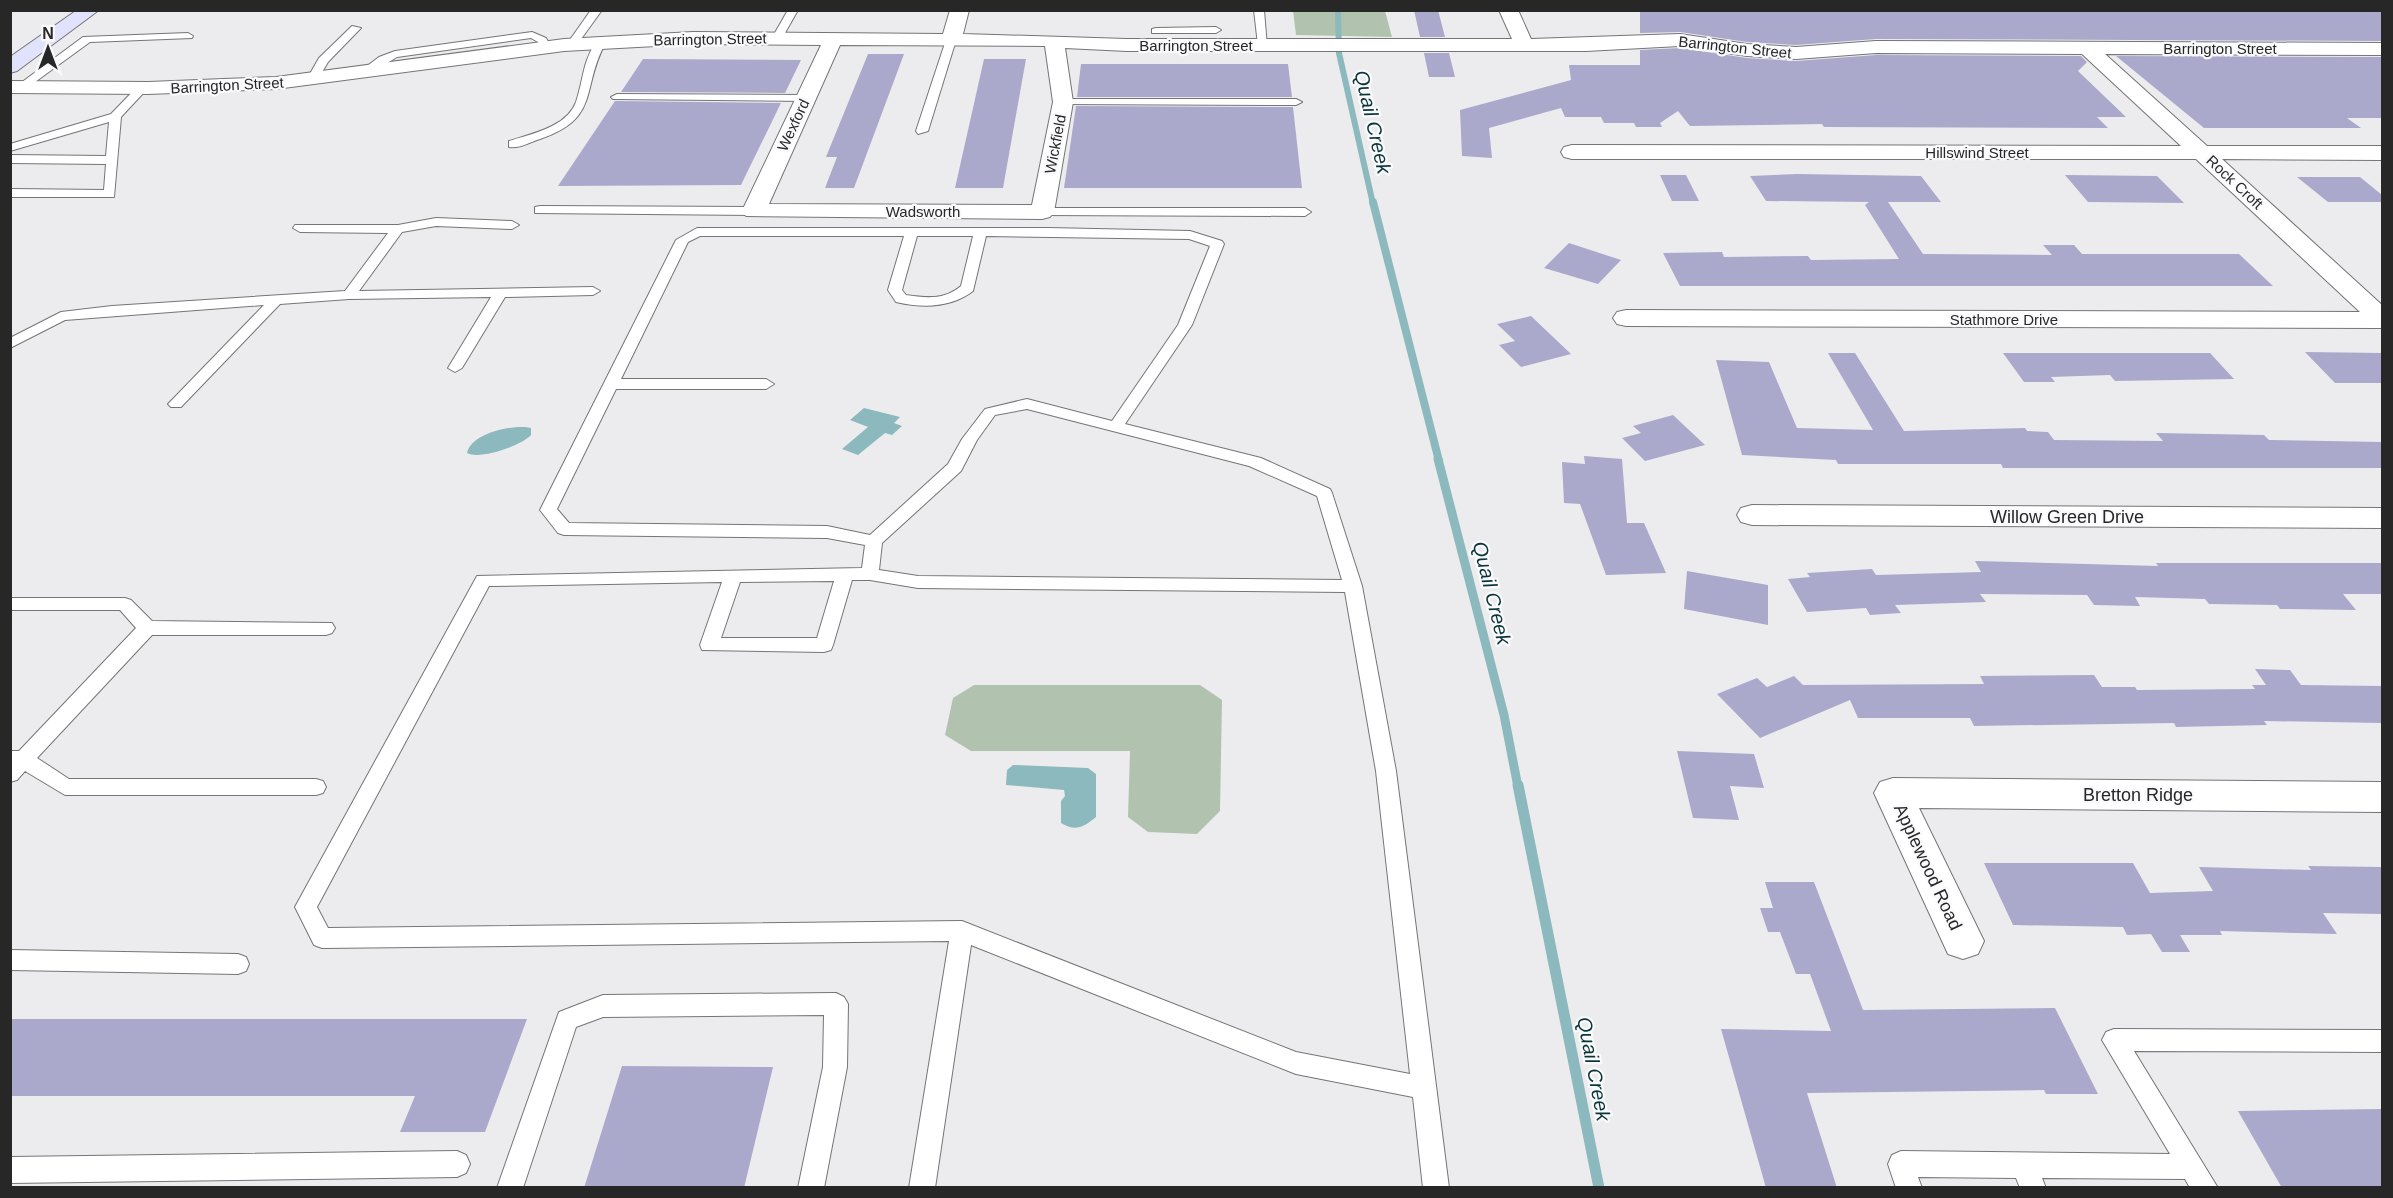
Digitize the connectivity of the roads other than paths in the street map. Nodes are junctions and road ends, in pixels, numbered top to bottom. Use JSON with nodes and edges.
{"nodes":[{"id":1,"x":60,"y":10,"type":"edge"},
{"id":2,"x":90,"y":10,"type":"edge"},
{"id":3,"x":597,"y":10,"type":"edge"},
{"id":4,"x":792,"y":10,"type":"edge"},
{"id":5,"x":1259,"y":10,"type":"edge"},
{"id":6,"x":1508,"y":10,"type":"edge"},
{"id":7,"x":960,"y":11,"type":"edge"},
{"id":8,"x":356,"y":28,"type":"dead end"},
{"id":9,"x":1216,"y":30,"type":"dead end"},
{"id":10,"x":1156,"y":31,"type":"dead end"},
{"id":11,"x":188,"y":36,"type":"dead end"},
{"id":12,"x":777,"y":38,"type":"junction"},
{"id":13,"x":1186,"y":38,"type":"junction"},
{"id":14,"x":833,"y":39,"type":"junction"},
{"id":15,"x":951,"y":40,"type":"junction"},
{"id":16,"x":1054,"y":41,"type":"junction"},
{"id":17,"x":601,"y":42,"type":"junction"},
{"id":18,"x":572,"y":44,"type":"junction"},
{"id":19,"x":1263,"y":45,"type":"junction"},
{"id":20,"x":1524,"y":45,"type":"junction"},
{"id":21,"x":10,"y":46,"type":"edge"},
{"id":22,"x":2086,"y":47,"type":"junction"},
{"id":23,"x":2382,"y":49,"type":"edge"},
{"id":24,"x":10,"y":67,"type":"edge"},
{"id":25,"x":313,"y":79,"type":"junction"},
{"id":26,"x":15,"y":87,"type":"edge"},
{"id":27,"x":142,"y":88,"type":"junction"},
{"id":28,"x":618,"y":97,"type":"dead end"},
{"id":29,"x":806,"y":98,"type":"junction"},
{"id":30,"x":1063,"y":102,"type":"junction"},
{"id":31,"x":1296,"y":102,"type":"dead end"},
{"id":32,"x":115,"y":116,"type":"junction"},
{"id":33,"x":922,"y":131,"type":"dead end"},
{"id":34,"x":513,"y":144,"type":"dead end"},
{"id":35,"x":10,"y":148,"type":"edge"},
{"id":36,"x":1572,"y":152,"type":"dead end"},
{"id":37,"x":2202,"y":153,"type":"junction"},
{"id":38,"x":2382,"y":153,"type":"edge"},
{"id":39,"x":10,"y":159,"type":"edge"},
{"id":40,"x":111,"y":160,"type":"junction"},
{"id":41,"x":10,"y":193,"type":"edge"},
{"id":42,"x":540,"y":210,"type":"dead end"},
{"id":43,"x":754,"y":211,"type":"junction"},
{"id":44,"x":1042,"y":212,"type":"junction"},
{"id":45,"x":1305,"y":212,"type":"dead end"},
{"id":46,"x":512,"y":225,"type":"dead end"},
{"id":47,"x":300,"y":228,"type":"dead end"},
{"id":48,"x":398,"y":229,"type":"junction"},
{"id":49,"x":912,"y":232,"type":"junction"},
{"id":50,"x":980,"y":232,"type":"junction"},
{"id":51,"x":592,"y":291,"type":"dead end"},
{"id":52,"x":501,"y":292,"type":"junction"},
{"id":53,"x":350,"y":295,"type":"junction"},
{"id":54,"x":276,"y":300,"type":"junction"},
{"id":55,"x":1626,"y":318,"type":"dead end"},
{"id":56,"x":2382,"y":319,"type":"edge"},
{"id":57,"x":10,"y":344,"type":"edge"},
{"id":58,"x":455,"y":368,"type":"dead end"},
{"id":59,"x":612,"y":384,"type":"junction"},
{"id":60,"x":766,"y":384,"type":"dead end"},
{"id":61,"x":176,"y":404,"type":"dead end"},
{"id":62,"x":1116,"y":426,"type":"junction"},
{"id":63,"x":1752,"y":515,"type":"dead end"},
{"id":64,"x":2382,"y":518,"type":"edge"},
{"id":65,"x":874,"y":541,"type":"junction"},
{"id":66,"x":870,"y":574,"type":"junction"},
{"id":67,"x":845,"y":575,"type":"junction"},
{"id":68,"x":733,"y":576,"type":"junction"},
{"id":69,"x":1353,"y":586,"type":"junction"},
{"id":70,"x":10,"y":604,"type":"edge"},
{"id":71,"x":147,"y":628,"type":"junction"},
{"id":72,"x":326,"y":628,"type":"dead end"},
{"id":73,"x":15,"y":764,"type":"edge"},
{"id":74,"x":316,"y":787,"type":"dead end"},
{"id":75,"x":1893,"y":793,"type":"joint"},
{"id":76,"x":2382,"y":797,"type":"edge"},
{"id":77,"x":962,"y":931,"type":"junction"},
{"id":78,"x":1963,"y":941,"type":"dead end"},
{"id":79,"x":10,"y":960,"type":"edge"},
{"id":80,"x":238,"y":964,"type":"dead end"},
{"id":81,"x":2382,"y":1041,"type":"edge"},
{"id":82,"x":1424,"y":1088,"type":"junction"},
{"id":83,"x":457,"y":1164,"type":"dead end"},
{"id":84,"x":10,"y":1170,"type":"edge"},
{"id":85,"x":2028,"y":1176,"type":"edge"},
{"id":86,"x":2198,"y":1177,"type":"edge"},
{"id":87,"x":510,"y":1188,"type":"edge"},
{"id":88,"x":811,"y":1188,"type":"edge"},
{"id":89,"x":922,"y":1188,"type":"edge"},
{"id":90,"x":1436,"y":1188,"type":"edge"},
{"id":91,"x":1909,"y":1188,"type":"edge"}],
"edges":[{"from":1,"to":21,"type":"street"},
{"from":2,"to":24,"type":"street"},
{"from":3,"to":18,"type":"lane"},
{"from":4,"to":12,"type":"lane"},
{"from":5,"to":19,"type":"lane"},
{"from":6,"to":20,"type":"street"},
{"from":7,"to":15,"type":"street"},
{"from":8,"to":25,"type":"lane"},
{"from":9,"to":13,"type":"lane"},
{"from":10,"to":13,"type":"lane"},
{"from":11,"to":26,"type":"lane"},
{"from":12,"to":14,"type":"street","name":"Barrington Street"},
{"from":12,"to":17,"type":"street","name":"Barrington Street"},
{"from":13,"to":16,"type":"street","name":"Barrington Street"},
{"from":13,"to":19,"type":"street","name":"Barrington Street"},
{"from":14,"to":15,"type":"street","name":"Barrington Street"},
{"from":14,"to":29,"type":"street","name":"Wexford"},
{"from":15,"to":16,"type":"street","name":"Barrington Street"},
{"from":15,"to":33,"type":"lane"},
{"from":16,"to":30,"type":"street","name":"Wickfield"},
{"from":17,"to":18,"type":"street","name":"Barrington Street"},
{"from":17,"to":34,"type":"lane"},
{"from":18,"to":25,"type":"street","name":"Barrington Street"},
{"from":19,"to":20,"type":"street","name":"Barrington Street"},
{"from":20,"to":22,"type":"street","name":"Barrington Street"},
{"from":22,"to":23,"type":"street","name":"Barrington Street"},
{"from":22,"to":37,"type":"street","name":"Rock Croft"},
{"from":25,"to":27,"type":"street","name":"Barrington Street"},
{"from":26,"to":27,"type":"street","name":"Barrington Street"},
{"from":27,"to":32,"type":"lane"},
{"from":28,"to":29,"type":"lane"},
{"from":29,"to":43,"type":"street","name":"Wexford"},
{"from":30,"to":31,"type":"lane"},
{"from":30,"to":44,"type":"street","name":"Wickfield"},
{"from":32,"to":35,"type":"lane"},
{"from":32,"to":40,"type":"lane"},
{"from":36,"to":37,"type":"street","name":"Hillswind Street"},
{"from":37,"to":38,"type":"street","name":"Hillswind Street"},
{"from":37,"to":56,"type":"street","name":"Rock Croft"},
{"from":39,"to":40,"type":"lane"},
{"from":40,"to":41,"type":"lane"},
{"from":42,"to":43,"type":"lane","name":"Wadsworth"},
{"from":43,"to":44,"type":"street","name":"Wadsworth"},
{"from":44,"to":45,"type":"lane","name":"Wadsworth"},
{"from":46,"to":48,"type":"lane"},
{"from":47,"to":48,"type":"lane"},
{"from":48,"to":53,"type":"lane"},
{"from":49,"to":50,"type":"lane"},
{"from":49,"to":50,"type":"lane"},
{"from":49,"to":59,"type":"lane"},
{"from":50,"to":62,"type":"lane"},
{"from":51,"to":52,"type":"lane"},
{"from":52,"to":53,"type":"lane"},
{"from":52,"to":58,"type":"lane"},
{"from":53,"to":54,"type":"lane"},
{"from":54,"to":57,"type":"lane"},
{"from":54,"to":61,"type":"lane"},
{"from":55,"to":56,"type":"street","name":"Stathmore Drive"},
{"from":59,"to":60,"type":"lane"},
{"from":59,"to":65,"type":"lane"},
{"from":62,"to":65,"type":"lane"},
{"from":62,"to":69,"type":"lane"},
{"from":63,"to":64,"type":"street","name":"Willow Green Drive"},
{"from":65,"to":66,"type":"lane"},
{"from":66,"to":67,"type":"lane"},
{"from":66,"to":69,"type":"lane"},
{"from":67,"to":68,"type":"lane"},
{"from":67,"to":68,"type":"lane"},
{"from":68,"to":77,"type":"lane"},
{"from":69,"to":82,"type":"lane"},
{"from":70,"to":71,"type":"lane"},
{"from":71,"to":72,"type":"lane"},
{"from":71,"to":73,"type":"lane"},
{"from":73,"to":74,"type":"lane"},
{"from":75,"to":76,"type":"street","name":"Bretton Ridge"},
{"from":75,"to":78,"type":"street","name":"Applewood Road"},
{"from":77,"to":82,"type":"lane"},
{"from":77,"to":89,"type":"lane"},
{"from":79,"to":80,"type":"lane"},
{"from":81,"to":86,"type":"lane"},
{"from":82,"to":90,"type":"lane"},
{"from":83,"to":84,"type":"lane"},
{"from":85,"to":86,"type":"lane"},
{"from":85,"to":91,"type":"lane"},
{"from":87,"to":88,"type":"lane"}]}
